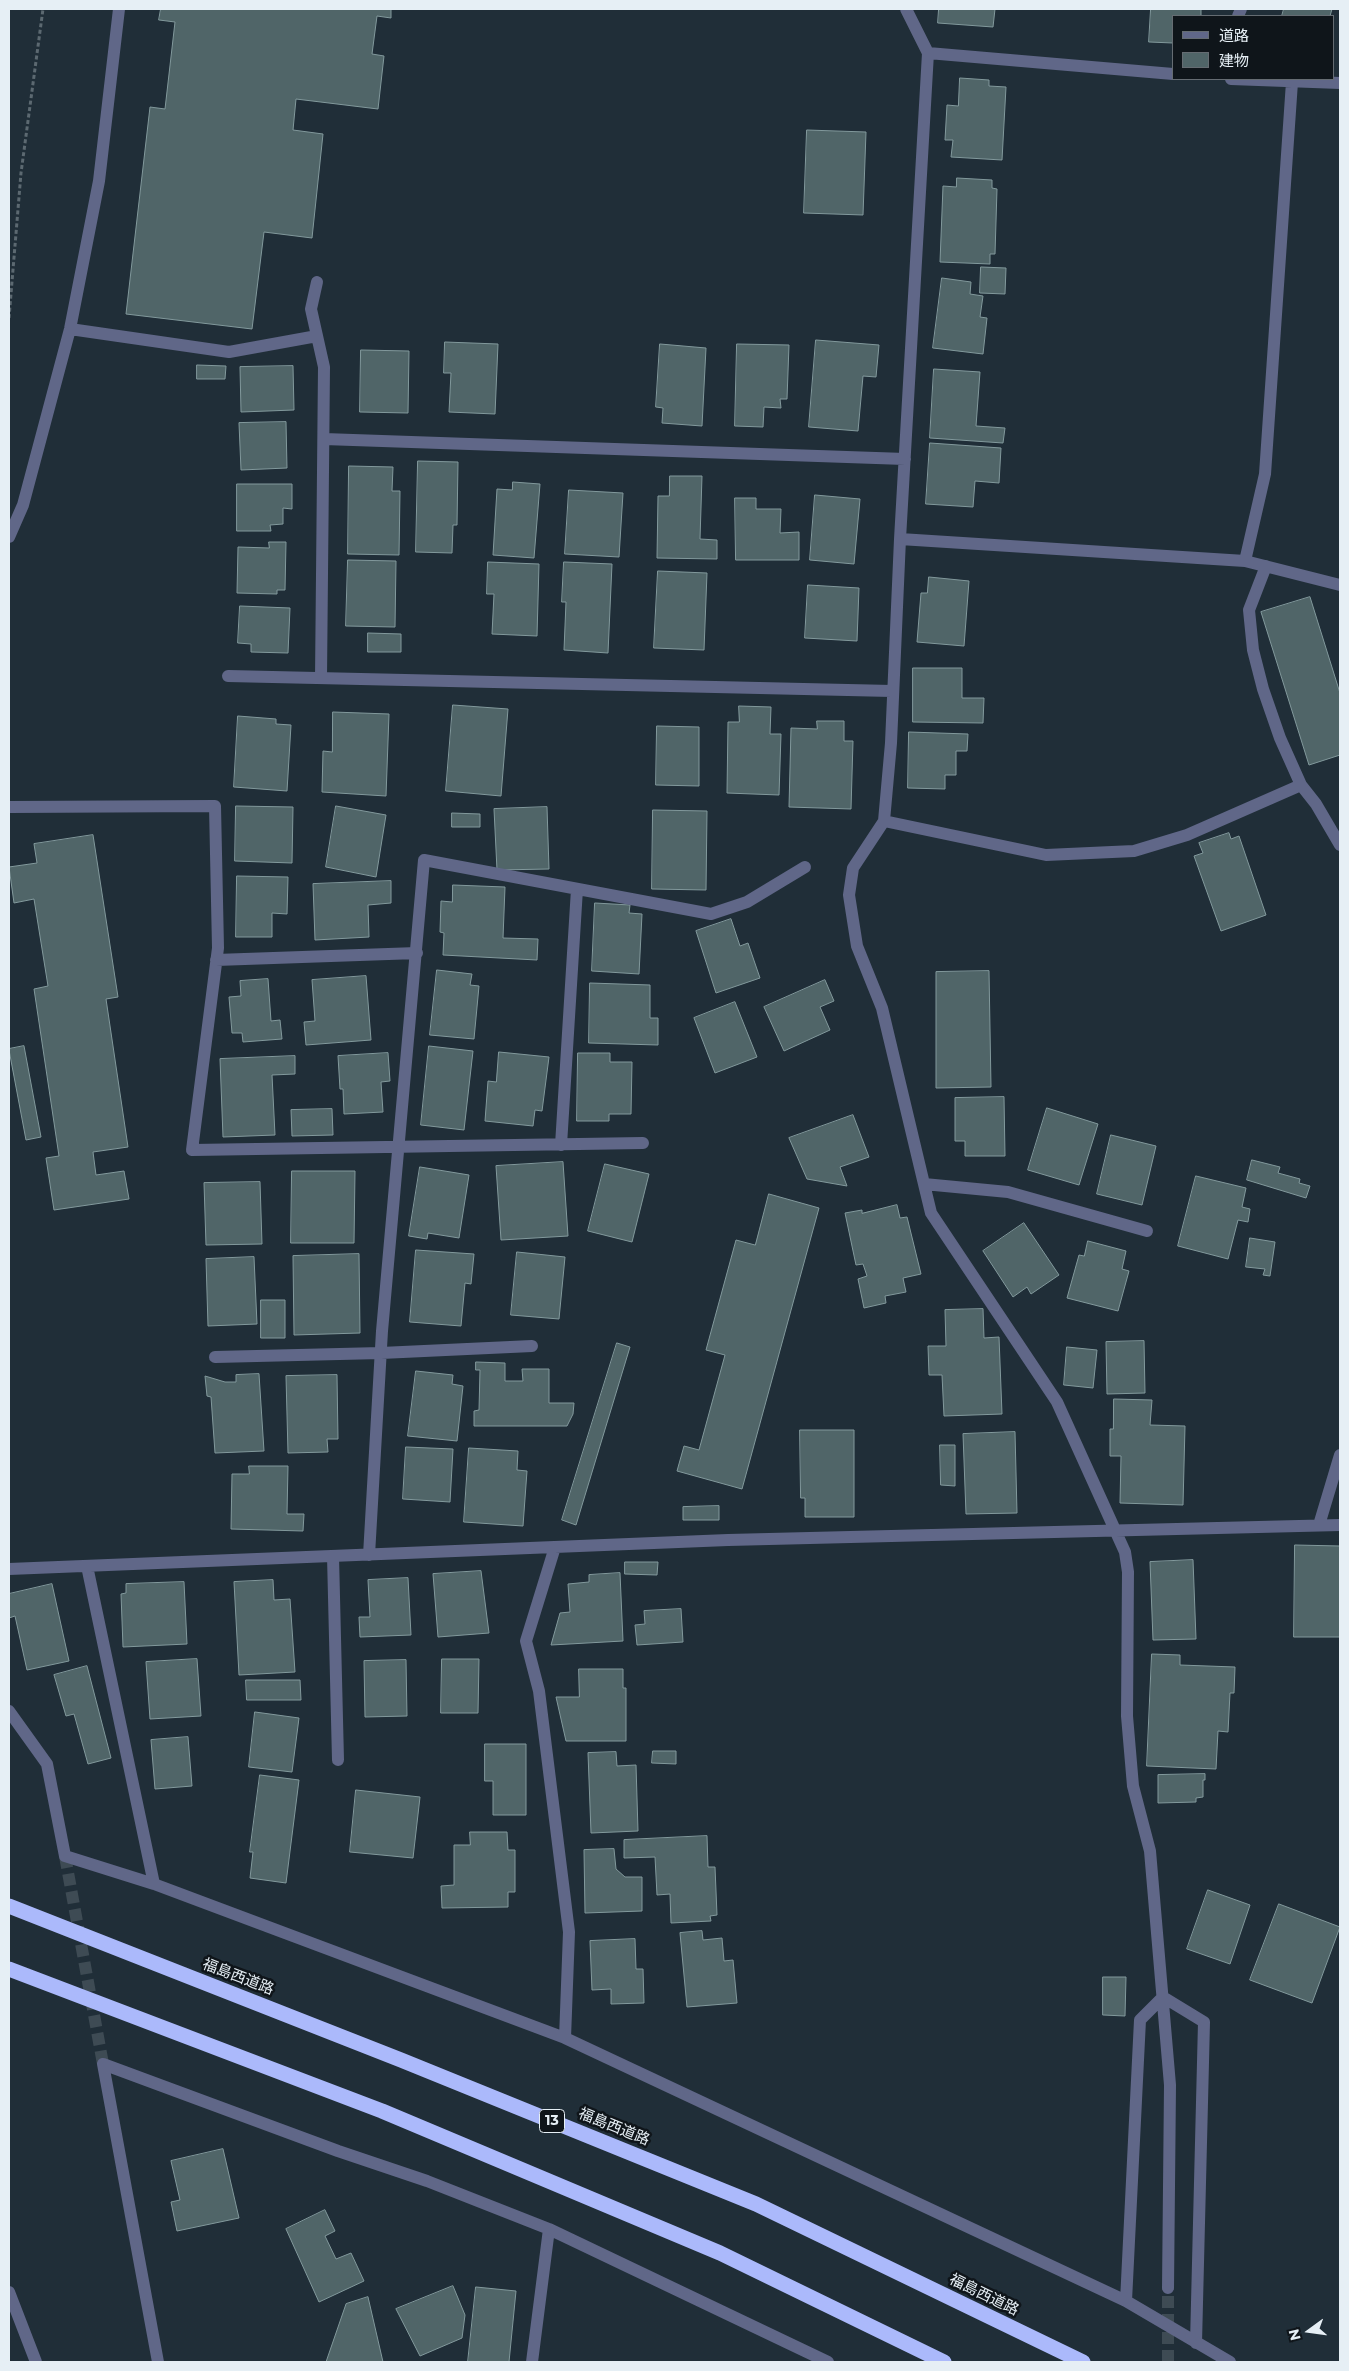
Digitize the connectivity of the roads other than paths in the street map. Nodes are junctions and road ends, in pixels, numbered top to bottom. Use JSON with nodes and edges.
{"nodes":[{"id":1,"x":119,"y":9,"type":"edge"},
{"id":2,"x":906,"y":9,"type":"edge"},
{"id":3,"x":928,"y":53,"type":"junction"},
{"id":4,"x":1172,"y":74,"type":"edge"},
{"id":5,"x":1251,"y":80,"type":"edge"},
{"id":6,"x":1292,"y":82,"type":"junction"},
{"id":7,"x":1340,"y":83,"type":"edge"},
{"id":8,"x":317,"y":282,"type":"dead end"},
{"id":9,"x":70,"y":329,"type":"junction"},
{"id":10,"x":317,"y":336,"type":"junction"},
{"id":11,"x":324,"y":439,"type":"junction"},
{"id":12,"x":905,"y":459,"type":"junction"},
{"id":13,"x":9,"y":537,"type":"edge"},
{"id":14,"x":900,"y":539,"type":"junction"},
{"id":15,"x":1246,"y":561,"type":"junction"},
{"id":16,"x":1266,"y":566,"type":"junction"},
{"id":17,"x":1340,"y":585,"type":"edge"},
{"id":18,"x":228,"y":676,"type":"dead end"},
{"id":19,"x":321,"y":678,"type":"junction"},
{"id":20,"x":892,"y":692,"type":"junction"},
{"id":21,"x":1301,"y":785,"type":"junction"},
{"id":22,"x":9,"y":807,"type":"edge"},
{"id":23,"x":884,"y":821,"type":"junction"},
{"id":24,"x":1340,"y":845,"type":"edge"},
{"id":25,"x":805,"y":867,"type":"dead end"},
{"id":26,"x":577,"y":889,"type":"junction"},
{"id":27,"x":417,"y":953,"type":"junction"},
{"id":28,"x":216,"y":960,"type":"junction"},
{"id":29,"x":643,"y":1143,"type":"dead end"},
{"id":30,"x":561,"y":1145,"type":"junction"},
{"id":31,"x":400,"y":1148,"type":"junction"},
{"id":32,"x":924,"y":1184,"type":"junction"},
{"id":33,"x":1147,"y":1231,"type":"dead end"},
{"id":34,"x":532,"y":1346,"type":"dead end"},
{"id":35,"x":381,"y":1353,"type":"junction"},
{"id":36,"x":215,"y":1358,"type":"dead end"},
{"id":37,"x":1340,"y":1455,"type":"edge"},
{"id":38,"x":1319,"y":1525,"type":"junction"},
{"id":39,"x":1340,"y":1525,"type":"edge"},
{"id":40,"x":1116,"y":1532,"type":"junction"},
{"id":41,"x":555,"y":1547,"type":"junction"},
{"id":42,"x":369,"y":1554,"type":"junction"},
{"id":43,"x":332,"y":1556,"type":"junction"},
{"id":44,"x":87,"y":1566,"type":"junction"},
{"id":45,"x":9,"y":1569,"type":"edge"},
{"id":46,"x":9,"y":1711,"type":"edge"},
{"id":47,"x":338,"y":1760,"type":"dead end"},
{"id":48,"x":154,"y":1884,"type":"junction"},
{"id":49,"x":9,"y":1906,"type":"edge"},
{"id":50,"x":9,"y":1969,"type":"edge"},
{"id":51,"x":1163,"y":1997,"type":"junction"},
{"id":52,"x":565,"y":2038,"type":"junction"},
{"id":53,"x":549,"y":2229,"type":"junction"},
{"id":54,"x":1168,"y":2288,"type":"tunnel mouth"},
{"id":55,"x":9,"y":2292,"type":"edge"},
{"id":56,"x":1126,"y":2301,"type":"junction"},
{"id":57,"x":1196,"y":2342,"type":"junction"},
{"id":58,"x":36,"y":2362,"type":"edge"},
{"id":59,"x":158,"y":2362,"type":"edge"},
{"id":60,"x":532,"y":2362,"type":"edge"},
{"id":61,"x":828,"y":2362,"type":"edge"},
{"id":62,"x":944,"y":2362,"type":"edge"},
{"id":63,"x":1084,"y":2362,"type":"edge"},
{"id":64,"x":1230,"y":2362,"type":"edge"}],
"edges":[{"from":1,"to":9,"type":"street"},
{"from":2,"to":3,"type":"street"},
{"from":3,"to":4,"type":"street"},
{"from":3,"to":12,"type":"street"},
{"from":5,"to":6,"type":"street"},
{"from":6,"to":7,"type":"street"},
{"from":6,"to":15,"type":"street"},
{"from":8,"to":10,"type":"street"},
{"from":9,"to":10,"type":"street"},
{"from":9,"to":13,"type":"street"},
{"from":10,"to":11,"type":"street"},
{"from":11,"to":12,"type":"street"},
{"from":11,"to":19,"type":"street"},
{"from":12,"to":14,"type":"street"},
{"from":14,"to":15,"type":"street"},
{"from":14,"to":20,"type":"street"},
{"from":15,"to":16,"type":"street"},
{"from":16,"to":17,"type":"street"},
{"from":16,"to":21,"type":"street"},
{"from":18,"to":19,"type":"street"},
{"from":19,"to":20,"type":"street"},
{"from":20,"to":23,"type":"street"},
{"from":21,"to":23,"type":"street"},
{"from":21,"to":24,"type":"street"},
{"from":22,"to":28,"type":"street"},
{"from":23,"to":32,"type":"street"},
{"from":25,"to":26,"type":"street"},
{"from":26,"to":27,"type":"street"},
{"from":26,"to":30,"type":"street"},
{"from":27,"to":28,"type":"street"},
{"from":27,"to":31,"type":"street"},
{"from":28,"to":31,"type":"street"},
{"from":29,"to":30,"type":"street"},
{"from":30,"to":31,"type":"street"},
{"from":31,"to":35,"type":"street"},
{"from":32,"to":33,"type":"street"},
{"from":32,"to":40,"type":"street"},
{"from":34,"to":35,"type":"street"},
{"from":35,"to":36,"type":"street"},
{"from":35,"to":42,"type":"street"},
{"from":37,"to":38,"type":"street"},
{"from":38,"to":39,"type":"street"},
{"from":38,"to":40,"type":"street"},
{"from":40,"to":41,"type":"street"},
{"from":40,"to":51,"type":"street"},
{"from":41,"to":42,"type":"street"},
{"from":41,"to":52,"type":"street"},
{"from":42,"to":43,"type":"street"},
{"from":43,"to":44,"type":"street"},
{"from":43,"to":47,"type":"street"},
{"from":44,"to":45,"type":"street"},
{"from":44,"to":48,"type":"street"},
{"from":46,"to":48,"type":"street"},
{"from":48,"to":52,"type":"street"},
{"from":49,"to":63,"type":"highway","name":"福島西道路","number":"13","bridge":true},
{"from":50,"to":62,"type":"highway","bridge":true},
{"from":51,"to":54,"type":"street"},
{"from":51,"to":56,"type":"street"},
{"from":51,"to":57,"type":"street"},
{"from":52,"to":56,"type":"street"},
{"from":53,"to":59,"type":"street"},
{"from":53,"to":60,"type":"street"},
{"from":53,"to":61,"type":"street"},
{"from":55,"to":58,"type":"street"},
{"from":56,"to":57,"type":"street"},
{"from":57,"to":64,"type":"street"}]}
